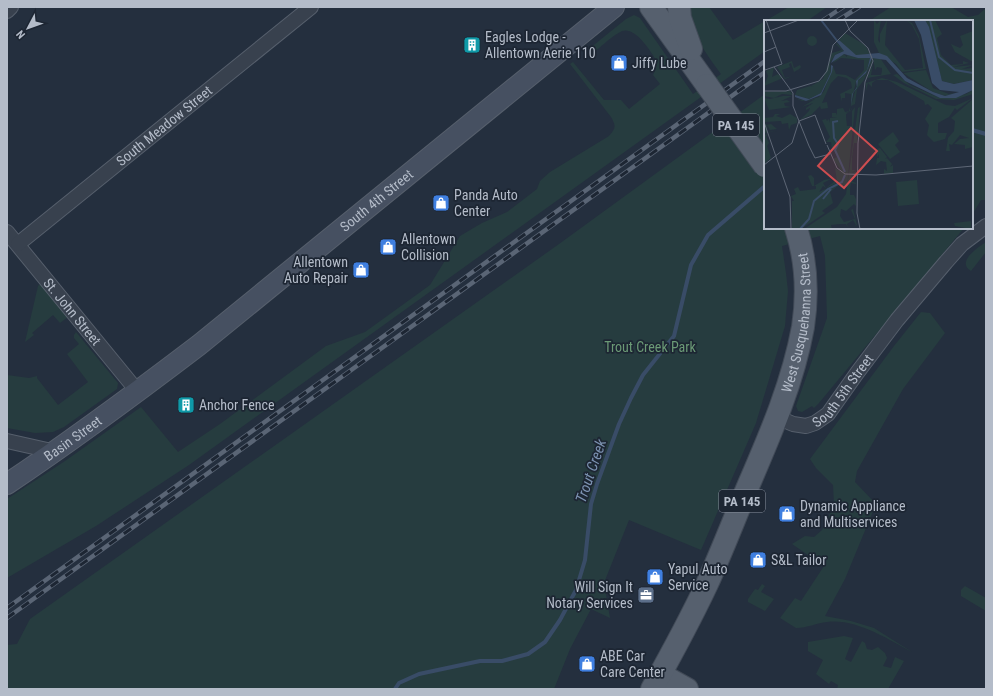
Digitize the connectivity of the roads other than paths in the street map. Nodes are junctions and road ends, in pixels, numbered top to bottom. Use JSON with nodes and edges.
{"nodes":[{"id":1,"x":12,"y":7,"type":"edge"},
{"id":2,"x":311,"y":7,"type":"edge"},
{"id":3,"x":614,"y":7,"type":"edge"},
{"id":4,"x":651,"y":7,"type":"edge"},
{"id":5,"x":679,"y":7,"type":"edge"},
{"id":6,"x":7,"y":11,"type":"edge"},
{"id":7,"x":707,"y":85,"type":"junction"},
{"id":8,"x":764,"y":165,"type":"edge"},
{"id":9,"x":986,"y":226,"type":"edge"},
{"id":10,"x":7,"y":232,"type":"edge"},
{"id":11,"x":798,"y":235,"type":"edge"},
{"id":12,"x":18,"y":244,"type":"junction"},
{"id":13,"x":138,"y":392,"type":"junction"},
{"id":14,"x":777,"y":417,"type":"junction"},
{"id":15,"x":7,"y":441,"type":"edge"},
{"id":16,"x":56,"y":452,"type":"junction"},
{"id":17,"x":7,"y":484,"type":"edge"},
{"id":18,"x":656,"y":682,"type":"edge"},
{"id":19,"x":687,"y":689,"type":"edge"}],
"edges":[{"from":1,"to":6,"type":"street"},
{"from":2,"to":12,"type":"street","name":"South Meadow Street"},
{"from":3,"to":13,"type":"main road","name":"South 4th Street"},
{"from":4,"to":7,"type":"main road","number":"PA 145"},
{"from":5,"to":7,"type":"main road"},
{"from":7,"to":8,"type":"main road","number":"PA 145","bridge":true},
{"from":9,"to":14,"type":"street","name":"South 5th Street"},
{"from":10,"to":12,"type":"street","name":"St. John Street"},
{"from":11,"to":14,"type":"main road","name":"West Susquehanna Street","number":"PA 145"},
{"from":12,"to":13,"type":"street","name":"St. John Street"},
{"from":13,"to":16,"type":"main road","name":"Basin Street"},
{"from":14,"to":18,"type":"main road","number":"PA 145"},
{"from":15,"to":16,"type":"street"},
{"from":16,"to":17,"type":"main road","name":"Basin Street"},
{"from":18,"to":19,"type":"main road","number":"PA 145"}]}
